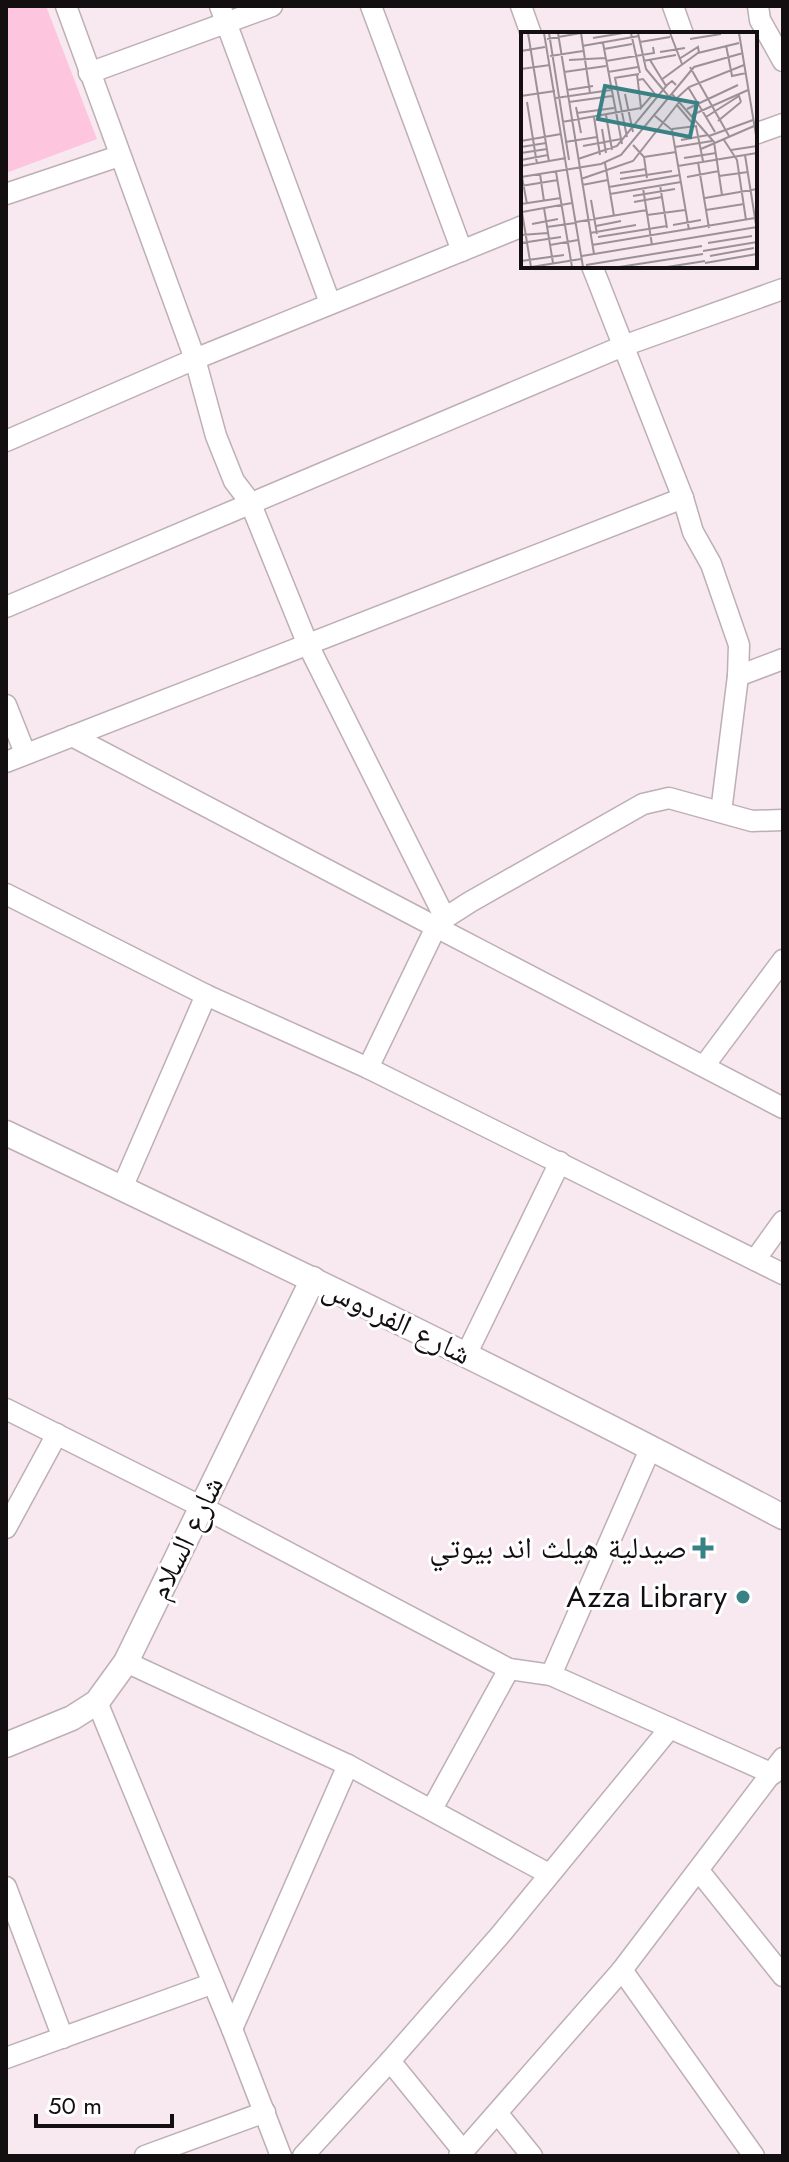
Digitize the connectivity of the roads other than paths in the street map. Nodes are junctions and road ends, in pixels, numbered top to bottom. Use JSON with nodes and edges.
{"nodes":[{"id":1,"x":66,"y":6,"type":"edge"},
{"id":2,"x":272,"y":6,"type":"edge"},
{"id":3,"x":371,"y":6,"type":"edge"},
{"id":4,"x":521,"y":6,"type":"edge"},
{"id":5,"x":673,"y":6,"type":"edge"},
{"id":6,"x":758,"y":6,"type":"edge"},
{"id":7,"x":224,"y":14,"type":"edge"},
{"id":8,"x":530,"y":32,"type":"edge"},
{"id":9,"x":682,"y":32,"type":"edge"},
{"id":10,"x":783,"y":61,"type":"edge"},
{"id":11,"x":89,"y":73,"type":"junction"},
{"id":12,"x":783,"y":124,"type":"edge"},
{"id":13,"x":757,"y":133,"type":"edge"},
{"id":14,"x":119,"y":156,"type":"junction"},
{"id":15,"x":6,"y":194,"type":"edge"},
{"id":16,"x":521,"y":227,"type":"edge"},
{"id":17,"x":462,"y":251,"type":"junction"},
{"id":18,"x":593,"y":268,"type":"edge"},
{"id":19,"x":783,"y":289,"type":"edge"},
{"id":20,"x":330,"y":303,"type":"junction"},
{"id":21,"x":623,"y":346,"type":"junction"},
{"id":22,"x":195,"y":359,"type":"junction"},
{"id":23,"x":6,"y":441,"type":"edge"},
{"id":24,"x":683,"y":498,"type":"junction"},
{"id":25,"x":250,"y":502,"type":"junction"},
{"id":26,"x":6,"y":607,"type":"edge"},
{"id":27,"x":308,"y":645,"type":"junction"},
{"id":28,"x":783,"y":659,"type":"edge"},
{"id":29,"x":738,"y":676,"type":"junction"},
{"id":30,"x":6,"y":705,"type":"edge"},
{"id":31,"x":72,"y":736,"type":"junction"},
{"id":32,"x":25,"y":753,"type":"junction"},
{"id":33,"x":6,"y":762,"type":"edge"},
{"id":34,"x":721,"y":812,"type":"junction"},
{"id":35,"x":783,"y":820,"type":"edge"},
{"id":36,"x":6,"y":894,"type":"edge"},
{"id":37,"x":440,"y":923,"type":"junction"},
{"id":38,"x":783,"y":960,"type":"edge"},
{"id":39,"x":206,"y":995,"type":"junction"},
{"id":40,"x":704,"y":1066,"type":"junction"},
{"id":41,"x":368,"y":1068,"type":"junction"},
{"id":42,"x":783,"y":1108,"type":"edge"},
{"id":43,"x":6,"y":1133,"type":"edge"},
{"id":44,"x":560,"y":1162,"type":"junction"},
{"id":45,"x":122,"y":1188,"type":"junction"},
{"id":46,"x":783,"y":1221,"type":"edge"},
{"id":47,"x":755,"y":1260,"type":"junction"},
{"id":48,"x":783,"y":1274,"type":"edge"},
{"id":49,"x":313,"y":1279,"type":"junction"},
{"id":50,"x":466,"y":1355,"type":"junction"},
{"id":51,"x":6,"y":1409,"type":"edge"},
{"id":52,"x":57,"y":1434,"type":"junction"},
{"id":53,"x":651,"y":1447,"type":"junction"},
{"id":54,"x":202,"y":1507,"type":"junction"},
{"id":55,"x":783,"y":1517,"type":"edge"},
{"id":56,"x":6,"y":1528,"type":"edge"},
{"id":57,"x":126,"y":1662,"type":"junction"},
{"id":58,"x":509,"y":1669,"type":"junction"},
{"id":59,"x":551,"y":1675,"type":"junction"},
{"id":60,"x":97,"y":1702,"type":"junction"},
{"id":61,"x":670,"y":1728,"type":"junction"},
{"id":62,"x":6,"y":1745,"type":"edge"},
{"id":63,"x":348,"y":1765,"type":"junction"},
{"id":64,"x":778,"y":1766,"type":"edge"},
{"id":65,"x":432,"y":1809,"type":"junction"},
{"id":66,"x":699,"y":1871,"type":"junction"},
{"id":67,"x":549,"y":1874,"type":"junction"},
{"id":68,"x":6,"y":1887,"type":"edge"},
{"id":69,"x":12,"y":1919,"type":"edge"},
{"id":70,"x":622,"y":1970,"type":"junction"},
{"id":71,"x":783,"y":1976,"type":"edge"},
{"id":72,"x":211,"y":1984,"type":"junction"},
{"id":73,"x":232,"y":2029,"type":"junction"},
{"id":74,"x":63,"y":2038,"type":"junction"},
{"id":75,"x":6,"y":2058,"type":"edge"},
{"id":76,"x":390,"y":2061,"type":"junction"},
{"id":77,"x":265,"y":2112,"type":"junction"},
{"id":78,"x":498,"y":2114,"type":"junction"},
{"id":79,"x":461,"y":2154,"type":"edge"},
{"id":80,"x":145,"y":2156,"type":"edge"},
{"id":81,"x":281,"y":2156,"type":"edge"},
{"id":82,"x":303,"y":2156,"type":"edge"},
{"id":83,"x":532,"y":2156,"type":"edge"},
{"id":84,"x":754,"y":2156,"type":"edge"}],
"edges":[{"from":1,"to":11,"type":"street"},
{"from":2,"to":7,"type":"street"},
{"from":3,"to":17,"type":"street"},
{"from":4,"to":8,"type":"street"},
{"from":5,"to":9,"type":"street"},
{"from":6,"to":10,"type":"street"},
{"from":7,"to":11,"type":"street"},
{"from":7,"to":20,"type":"street"},
{"from":11,"to":14,"type":"street"},
{"from":12,"to":13,"type":"street"},
{"from":14,"to":15,"type":"street"},
{"from":14,"to":22,"type":"street"},
{"from":16,"to":17,"type":"street"},
{"from":17,"to":20,"type":"street"},
{"from":18,"to":21,"type":"street"},
{"from":19,"to":21,"type":"street"},
{"from":20,"to":22,"type":"street"},
{"from":21,"to":24,"type":"street"},
{"from":21,"to":25,"type":"street"},
{"from":22,"to":23,"type":"street"},
{"from":22,"to":25,"type":"street"},
{"from":24,"to":27,"type":"street"},
{"from":24,"to":29,"type":"street"},
{"from":25,"to":26,"type":"street"},
{"from":25,"to":27,"type":"street"},
{"from":27,"to":31,"type":"street"},
{"from":27,"to":37,"type":"street"},
{"from":28,"to":29,"type":"street"},
{"from":29,"to":34,"type":"street"},
{"from":30,"to":32,"type":"street"},
{"from":31,"to":32,"type":"street"},
{"from":31,"to":37,"type":"street"},
{"from":32,"to":33,"type":"street"},
{"from":34,"to":35,"type":"street"},
{"from":34,"to":37,"type":"street"},
{"from":36,"to":39,"type":"street"},
{"from":37,"to":40,"type":"street"},
{"from":37,"to":41,"type":"street"},
{"from":38,"to":40,"type":"street"},
{"from":39,"to":41,"type":"street"},
{"from":39,"to":45,"type":"street"},
{"from":40,"to":42,"type":"street"},
{"from":41,"to":44,"type":"street"},
{"from":43,"to":45,"type":"street","name":"شارع الفردوس"},
{"from":44,"to":47,"type":"street"},
{"from":44,"to":50,"type":"street"},
{"from":45,"to":49,"type":"street","name":"شارع الفردوس"},
{"from":46,"to":47,"type":"street"},
{"from":47,"to":48,"type":"street"},
{"from":49,"to":50,"type":"street","name":"شارع الفردوس"},
{"from":49,"to":54,"type":"street","name":"شارع السلام"},
{"from":50,"to":53,"type":"street","name":"شارع الفردوس"},
{"from":51,"to":52,"type":"street"},
{"from":52,"to":54,"type":"street"},
{"from":52,"to":56,"type":"street"},
{"from":53,"to":55,"type":"street","name":"شارع الفردوس"},
{"from":53,"to":59,"type":"street"},
{"from":54,"to":57,"type":"street","name":"شارع السلام"},
{"from":54,"to":58,"type":"street"},
{"from":57,"to":60,"type":"street","name":"شارع السلام"},
{"from":57,"to":63,"type":"street"},
{"from":58,"to":59,"type":"street"},
{"from":58,"to":65,"type":"street"},
{"from":59,"to":61,"type":"street"},
{"from":60,"to":62,"type":"street","name":"شارع السلام"},
{"from":60,"to":72,"type":"street"},
{"from":61,"to":64,"type":"street"},
{"from":61,"to":67,"type":"street"},
{"from":63,"to":65,"type":"street"},
{"from":63,"to":73,"type":"street"},
{"from":64,"to":66,"type":"street"},
{"from":65,"to":67,"type":"street"},
{"from":66,"to":70,"type":"street"},
{"from":66,"to":71,"type":"street"},
{"from":67,"to":76,"type":"street"},
{"from":68,"to":69,"type":"street"},
{"from":69,"to":74,"type":"street"},
{"from":70,"to":78,"type":"street"},
{"from":70,"to":84,"type":"street"},
{"from":72,"to":73,"type":"street"},
{"from":72,"to":74,"type":"street"},
{"from":73,"to":77,"type":"street"},
{"from":74,"to":75,"type":"street"},
{"from":76,"to":79,"type":"street"},
{"from":76,"to":82,"type":"street"},
{"from":77,"to":80,"type":"street"},
{"from":77,"to":81,"type":"street"},
{"from":78,"to":79,"type":"street"},
{"from":78,"to":83,"type":"street"}]}
